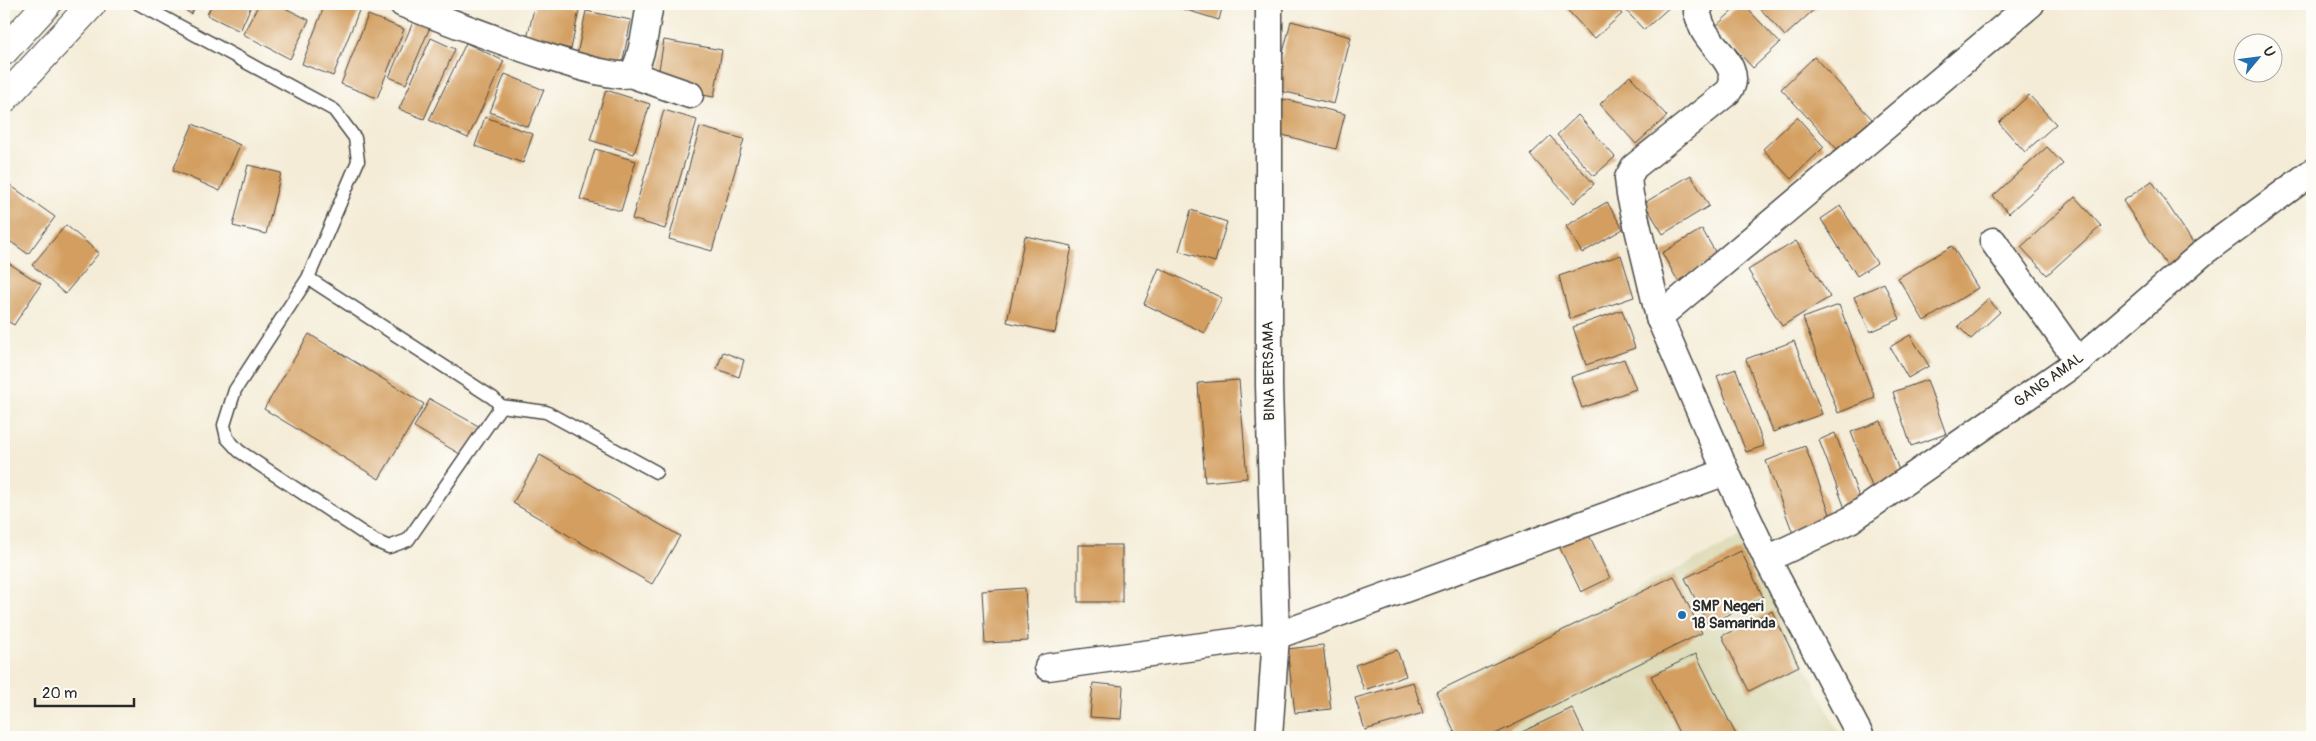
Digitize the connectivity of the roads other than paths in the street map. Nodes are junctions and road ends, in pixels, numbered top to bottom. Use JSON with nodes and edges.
{"nodes":[{"id":1,"x":47,"y":4,"type":"edge"},
{"id":2,"x":92,"y":4,"type":"edge"},
{"id":3,"x":139,"y":4,"type":"edge"},
{"id":4,"x":403,"y":4,"type":"edge"},
{"id":5,"x":650,"y":4,"type":"edge"},
{"id":6,"x":1269,"y":4,"type":"edge"},
{"id":7,"x":1701,"y":4,"type":"edge"},
{"id":8,"x":2031,"y":4,"type":"edge"},
{"id":9,"x":4,"y":51,"type":"edge"},
{"id":10,"x":630,"y":74,"type":"junction"},
{"id":11,"x":690,"y":95,"type":"dead end"},
{"id":12,"x":4,"y":99,"type":"edge"},
{"id":13,"x":2312,"y":172,"type":"edge"},
{"id":14,"x":1993,"y":241,"type":"dead end"},
{"id":15,"x":308,"y":278,"type":"junction"},
{"id":16,"x":1659,"y":317,"type":"junction"},
{"id":17,"x":2078,"y":361,"type":"junction"},
{"id":18,"x":501,"y":406,"type":"junction"},
{"id":19,"x":656,"y":472,"type":"dead end"},
{"id":20,"x":1726,"y":472,"type":"junction"},
{"id":21,"x":1767,"y":559,"type":"junction"},
{"id":22,"x":1276,"y":636,"type":"junction"},
{"id":23,"x":1048,"y":667,"type":"dead end"},
{"id":24,"x":1269,"y":737,"type":"edge"},
{"id":25,"x":1861,"y":737,"type":"edge"}],
"edges":[{"from":1,"to":9,"type":"street"},
{"from":2,"to":12,"type":"street"},
{"from":3,"to":15,"type":"lane"},
{"from":4,"to":10,"type":"street"},
{"from":5,"to":10,"type":"street"},
{"from":6,"to":22,"type":"street","name":"BINA BERSAMA"},
{"from":7,"to":16,"type":"street"},
{"from":8,"to":16,"type":"street"},
{"from":10,"to":11,"type":"street"},
{"from":13,"to":17,"type":"street","name":"GANG AMAL"},
{"from":14,"to":17,"type":"street"},
{"from":15,"to":18,"type":"lane"},
{"from":15,"to":18,"type":"lane"},
{"from":16,"to":20,"type":"street"},
{"from":17,"to":21,"type":"street","name":"GANG AMAL"},
{"from":18,"to":19,"type":"lane"},
{"from":20,"to":21,"type":"street"},
{"from":20,"to":22,"type":"street"},
{"from":21,"to":25,"type":"street"},
{"from":22,"to":23,"type":"street"},
{"from":22,"to":24,"type":"street","name":"BINA BERSAMA"}]}
